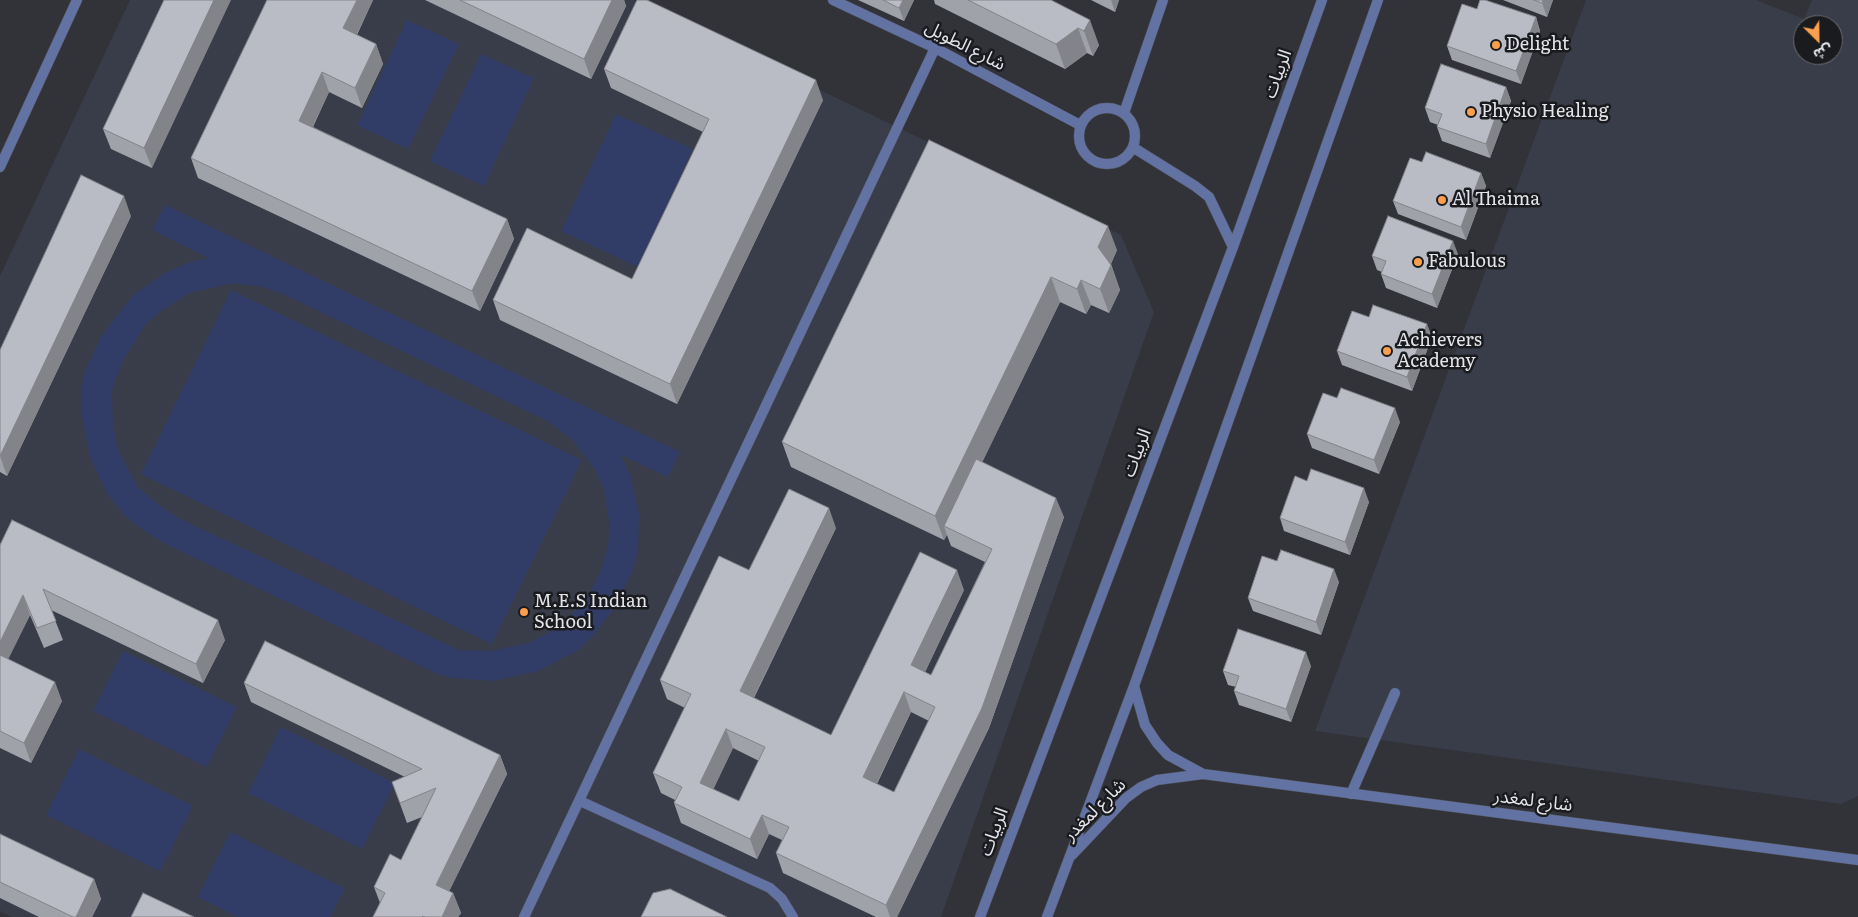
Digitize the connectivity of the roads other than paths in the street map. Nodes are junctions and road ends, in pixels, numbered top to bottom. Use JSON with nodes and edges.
{"nodes":[{"id":1,"x":77,"y":0,"type":"edge"},
{"id":2,"x":834,"y":0,"type":"edge"},
{"id":3,"x":1163,"y":0,"type":"edge"},
{"id":4,"x":1322,"y":0,"type":"edge"},
{"id":5,"x":1378,"y":0,"type":"edge"},
{"id":6,"x":935,"y":48,"type":"junction"},
{"id":7,"x":1124,"y":113,"type":"junction"},
{"id":8,"x":1080,"y":125,"type":"junction"},
{"id":9,"x":1134,"y":148,"type":"junction"},
{"id":10,"x":2,"y":156,"type":"edge"},
{"id":11,"x":0,"y":167,"type":"edge"},
{"id":12,"x":1233,"y":247,"type":"junction"},
{"id":13,"x":1134,"y":686,"type":"junction"},
{"id":14,"x":1395,"y":693,"type":"dead end"},
{"id":15,"x":1203,"y":774,"type":"junction"},
{"id":16,"x":1352,"y":794,"type":"junction"},
{"id":17,"x":580,"y":801,"type":"junction"},
{"id":18,"x":1069,"y":859,"type":"junction"},
{"id":19,"x":1858,"y":860,"type":"edge"},
{"id":20,"x":524,"y":917,"type":"edge"},
{"id":21,"x":793,"y":917,"type":"edge"},
{"id":22,"x":980,"y":917,"type":"edge"},
{"id":23,"x":1046,"y":917,"type":"edge"}],
"edges":[{"from":1,"to":10,"type":"street"},
{"from":2,"to":6,"type":"street","name":"شارع الطويل"},
{"from":3,"to":7,"type":"street"},
{"from":4,"to":12,"type":"street","name":"الربيات"},
{"from":5,"to":13,"type":"street"},
{"from":6,"to":8,"type":"street","name":"شارع الطويل"},
{"from":6,"to":17,"type":"street"},
{"from":7,"to":8,"type":"street"},
{"from":7,"to":9,"type":"street"},
{"from":8,"to":9,"type":"street"},
{"from":9,"to":12,"type":"street"},
{"from":10,"to":11,"type":"street"},
{"from":12,"to":22,"type":"street","name":"الربيات"},
{"from":13,"to":15,"type":"street","name":"شارع لمغدر"},
{"from":13,"to":18,"type":"street"},
{"from":14,"to":16,"type":"street"},
{"from":15,"to":16,"type":"street","name":"شارع لمغدر"},
{"from":15,"to":18,"type":"street","name":"شارع لمغدر"},
{"from":16,"to":19,"type":"street","name":"شارع لمغدر"},
{"from":17,"to":20,"type":"street"},
{"from":17,"to":21,"type":"street"},
{"from":18,"to":23,"type":"street"}]}
